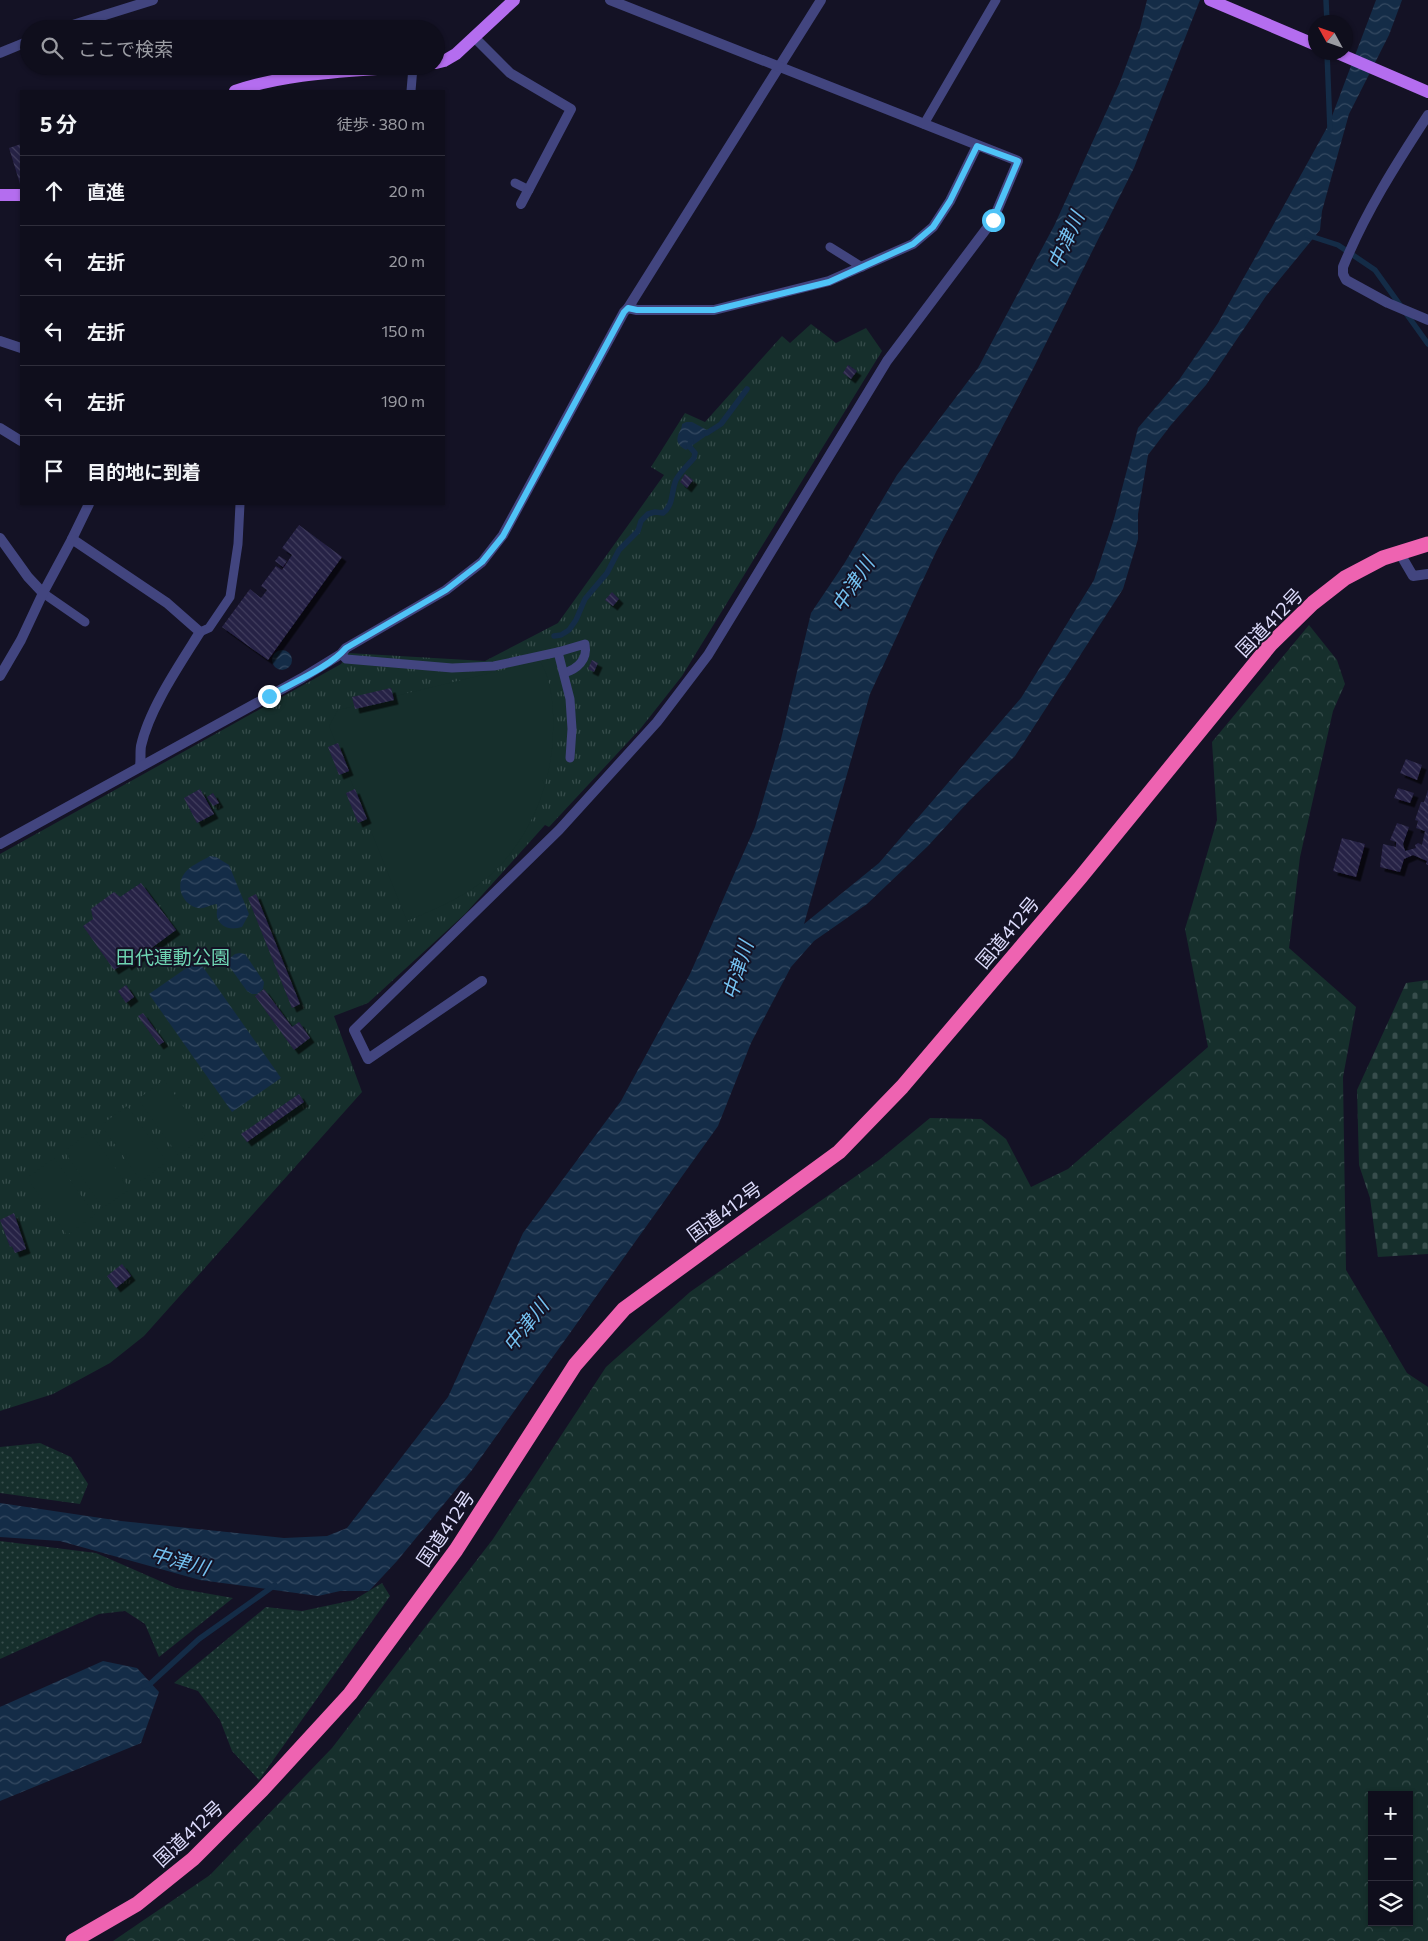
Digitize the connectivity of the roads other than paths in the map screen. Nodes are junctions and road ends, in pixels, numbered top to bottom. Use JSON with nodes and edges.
{"nodes":[{"id":1,"x":153,"y":0,"type":"edge"},
{"id":2,"x":514,"y":0,"type":"edge"},
{"id":3,"x":610,"y":0,"type":"edge"},
{"id":4,"x":822,"y":0,"type":"edge"},
{"id":5,"x":996,"y":0,"type":"edge"},
{"id":6,"x":1210,"y":0,"type":"edge"},
{"id":7,"x":89,"y":20,"type":"edge"},
{"id":8,"x":475,"y":38,"type":"junction"},
{"id":9,"x":1308,"y":41,"type":"edge"},
{"id":10,"x":20,"y":45,"type":"edge"},
{"id":11,"x":0,"y":53,"type":"edge"},
{"id":12,"x":445,"y":60,"type":"edge"},
{"id":13,"x":1353,"y":60,"type":"edge"},
{"id":14,"x":780,"y":68,"type":"junction"},
{"id":15,"x":307,"y":75,"type":"edge"},
{"id":16,"x":413,"y":75,"type":"edge"},
{"id":17,"x":239,"y":90,"type":"edge"},
{"id":18,"x":411,"y":90,"type":"edge"},
{"id":19,"x":1428,"y":92,"type":"edge"},
{"id":20,"x":1428,"y":115,"type":"edge"},
{"id":21,"x":924,"y":124,"type":"junction"},
{"id":22,"x":977,"y":146,"type":"junction"},
{"id":23,"x":515,"y":182,"type":"dead end"},
{"id":24,"x":529,"y":190,"type":"junction"},
{"id":25,"x":0,"y":195,"type":"edge"},
{"id":26,"x":20,"y":195,"type":"edge"},
{"id":27,"x":521,"y":204,"type":"dead end"},
{"id":28,"x":830,"y":247,"type":"dead end"},
{"id":29,"x":862,"y":266,"type":"junction"},
{"id":30,"x":628,"y":308,"type":"junction"},
{"id":31,"x":1426,"y":320,"type":"edge"},
{"id":32,"x":0,"y":341,"type":"edge"},
{"id":33,"x":20,"y":348,"type":"edge"},
{"id":34,"x":0,"y":428,"type":"edge"},
{"id":35,"x":20,"y":440,"type":"edge"},
{"id":36,"x":89,"y":505,"type":"edge"},
{"id":37,"x":240,"y":505,"type":"edge"},
{"id":38,"x":0,"y":538,"type":"edge"},
{"id":39,"x":72,"y":539,"type":"junction"},
{"id":40,"x":1428,"y":544,"type":"edge"},
{"id":41,"x":1399,"y":552,"type":"junction"},
{"id":42,"x":1428,"y":574,"type":"edge"},
{"id":43,"x":43,"y":592,"type":"junction"},
{"id":44,"x":85,"y":622,"type":"dead end"},
{"id":45,"x":200,"y":632,"type":"junction"},
{"id":46,"x":558,"y":652,"type":"junction"},
{"id":47,"x":341,"y":654,"type":"junction"},
{"id":48,"x":564,"y":673,"type":"junction"},
{"id":49,"x":0,"y":676,"type":"edge"},
{"id":50,"x":570,"y":758,"type":"dead end"},
{"id":51,"x":140,"y":766,"type":"junction"},
{"id":52,"x":0,"y":844,"type":"edge"},
{"id":53,"x":482,"y":982,"type":"dead end"},
{"id":54,"x":73,"y":1941,"type":"edge"}],
"edges":[{"from":1,"to":7,"type":"street"},
{"from":2,"to":8,"type":"main road"},
{"from":3,"to":14,"type":"street"},
{"from":4,"to":14,"type":"street"},
{"from":5,"to":21,"type":"lane"},
{"from":6,"to":9,"type":"main road"},
{"from":8,"to":12,"type":"main road"},
{"from":8,"to":24,"type":"street"},
{"from":10,"to":11,"type":"street"},
{"from":13,"to":19,"type":"main road"},
{"from":14,"to":21,"type":"street"},
{"from":14,"to":30,"type":"street"},
{"from":15,"to":17,"type":"main road"},
{"from":16,"to":18,"type":"lane"},
{"from":20,"to":31,"type":"street"},
{"from":21,"to":22,"type":"street"},
{"from":22,"to":29,"type":"street"},
{"from":22,"to":53,"type":"street"},
{"from":23,"to":24,"type":"lane"},
{"from":24,"to":27,"type":"street"},
{"from":25,"to":26,"type":"main road"},
{"from":28,"to":29,"type":"lane"},
{"from":29,"to":30,"type":"street"},
{"from":30,"to":47,"type":"street"},
{"from":32,"to":33,"type":"street"},
{"from":34,"to":35,"type":"street"},
{"from":36,"to":39,"type":"street"},
{"from":37,"to":45,"type":"lane"},
{"from":38,"to":43,"type":"street"},
{"from":39,"to":43,"type":"street"},
{"from":39,"to":45,"type":"street"},
{"from":40,"to":41,"type":"highway","name":"国道412号"},
{"from":41,"to":42,"type":"street"},
{"from":41,"to":54,"type":"highway","name":"国道412号"},
{"from":43,"to":44,"type":"lane"},
{"from":43,"to":49,"type":"street"},
{"from":45,"to":51,"type":"street"},
{"from":46,"to":47,"type":"lane"},
{"from":46,"to":48,"type":"lane"},
{"from":46,"to":48,"type":"lane"},
{"from":47,"to":51,"type":"street"},
{"from":48,"to":50,"type":"lane"},
{"from":51,"to":52,"type":"street"}]}
